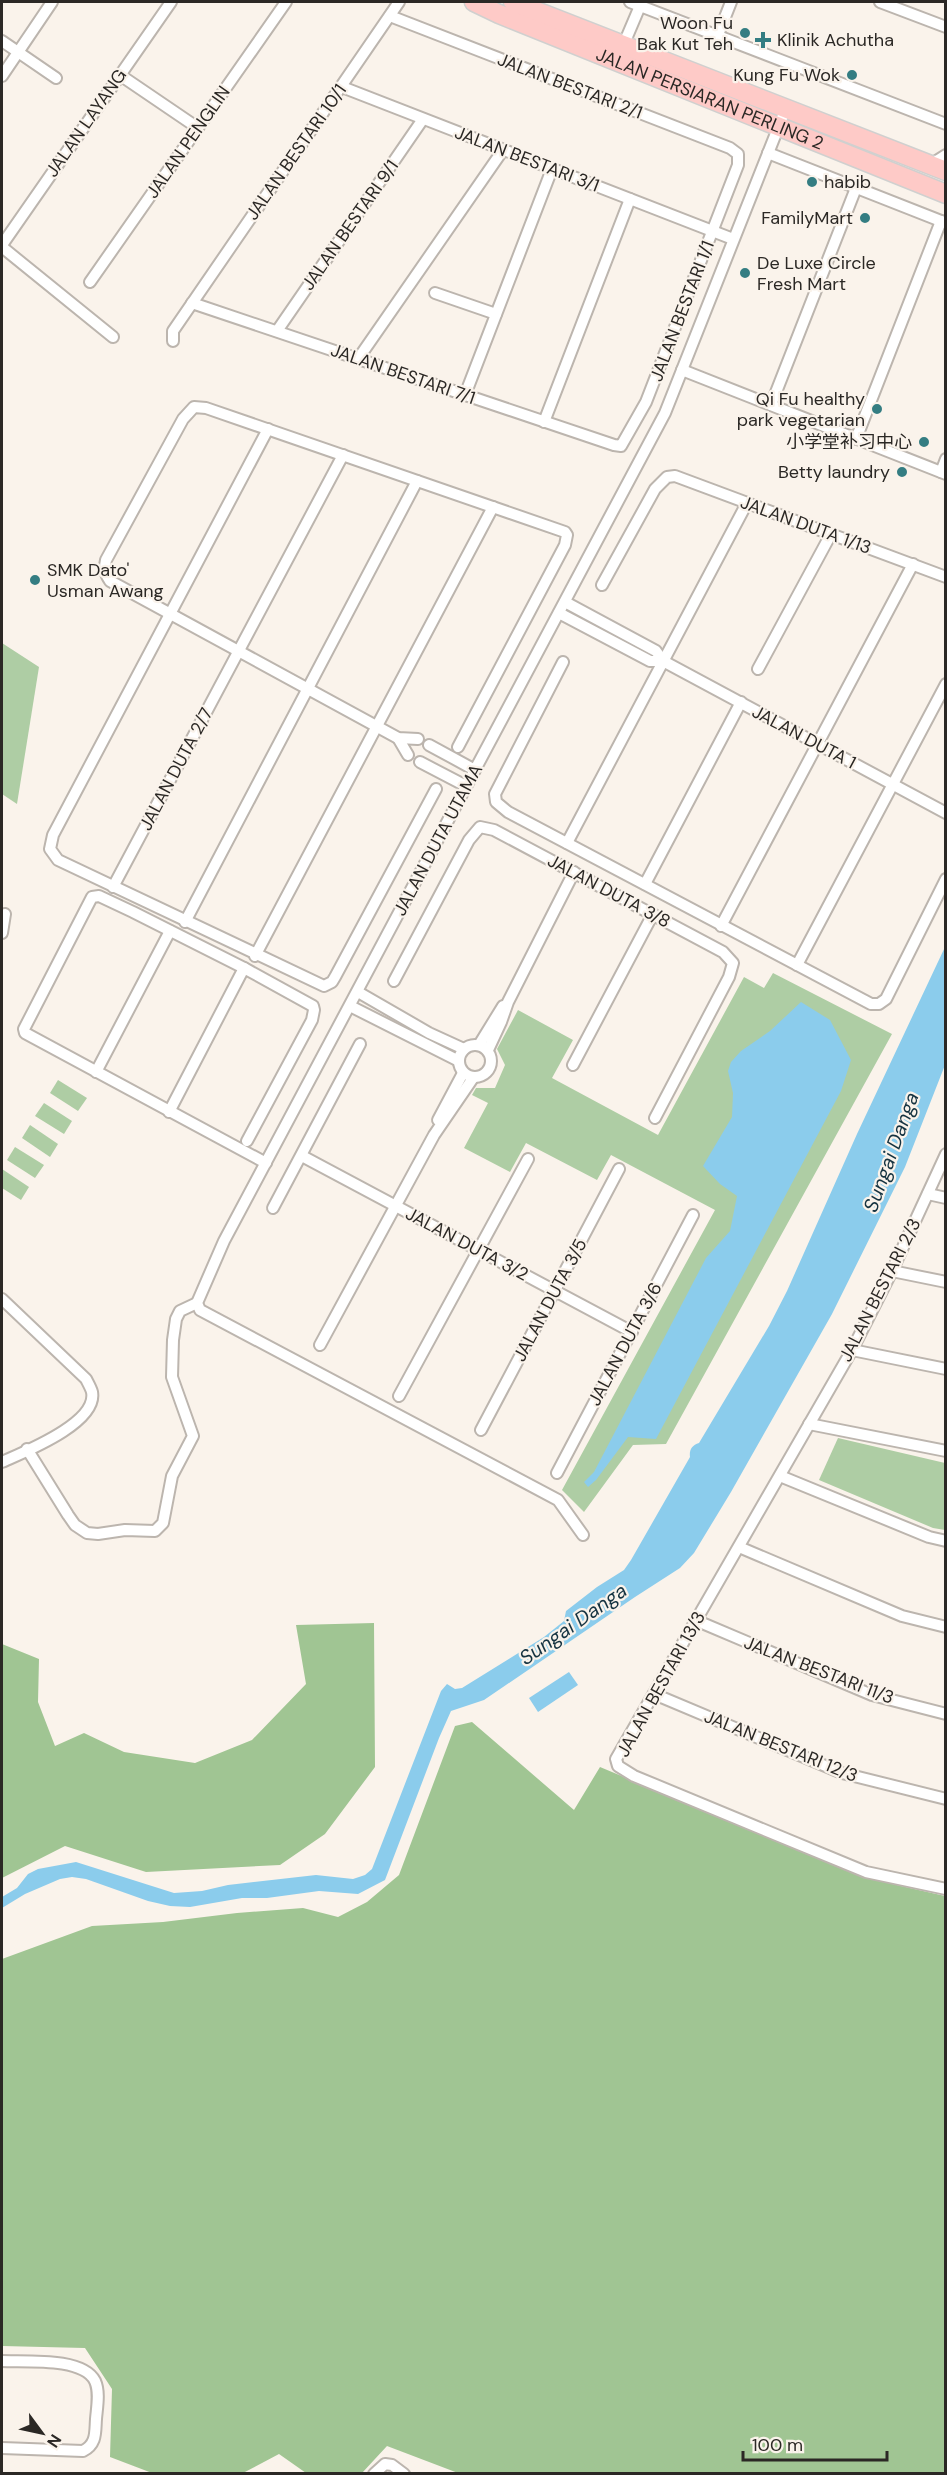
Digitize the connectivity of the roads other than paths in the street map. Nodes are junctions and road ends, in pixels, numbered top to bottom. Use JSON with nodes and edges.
{"nodes":[{"id":1,"x":52,"y":2,"type":"edge"},
{"id":2,"x":171,"y":2,"type":"edge"},
{"id":3,"x":286,"y":2,"type":"edge"},
{"id":4,"x":399,"y":2,"type":"edge"},
{"id":5,"x":474,"y":2,"type":"edge"},
{"id":6,"x":513,"y":2,"type":"edge"},
{"id":7,"x":731,"y":2,"type":"edge"},
{"id":8,"x":880,"y":2,"type":"edge"},
{"id":9,"x":635,"y":4,"type":"edge"},
{"id":10,"x":390,"y":16,"type":"junction"},
{"id":11,"x":945,"y":27,"type":"edge"},
{"id":12,"x":718,"y":35,"type":"junction"},
{"id":13,"x":2,"y":41,"type":"edge"},
{"id":14,"x":623,"y":46,"type":"junction"},
{"id":15,"x":18,"y":52,"type":"junction"},
{"id":16,"x":120,"y":75,"type":"junction"},
{"id":17,"x":2,"y":76,"type":"edge"},
{"id":18,"x":56,"y":78,"type":"dead end"},
{"id":19,"x":342,"y":87,"type":"junction"},
{"id":20,"x":786,"y":108,"type":"junction"},
{"id":21,"x":423,"y":119,"type":"junction"},
{"id":22,"x":945,"y":124,"type":"edge"},
{"id":23,"x":198,"y":128,"type":"junction"},
{"id":24,"x":778,"y":128,"type":"junction"},
{"id":25,"x":503,"y":150,"type":"junction"},
{"id":26,"x":768,"y":153,"type":"junction"},
{"id":27,"x":945,"y":155,"type":"edge"},
{"id":28,"x":923,"y":162,"type":"junction"},
{"id":29,"x":738,"y":165,"type":"joint"},
{"id":30,"x":552,"y":169,"type":"junction"},
{"id":31,"x":945,"y":171,"type":"edge"},
{"id":32,"x":856,"y":188,"type":"junction"},
{"id":33,"x":945,"y":194,"type":"edge"},
{"id":34,"x":630,"y":199,"type":"junction"},
{"id":35,"x":943,"y":222,"type":"edge"},
{"id":36,"x":713,"y":231,"type":"junction"},
{"id":37,"x":734,"y":239,"type":"junction"},
{"id":38,"x":2,"y":246,"type":"edge"},
{"id":39,"x":90,"y":282,"type":"dead end"},
{"id":40,"x":435,"y":293,"type":"dead end"},
{"id":41,"x":192,"y":303,"type":"junction"},
{"id":42,"x":496,"y":314,"type":"junction"},
{"id":43,"x":277,"y":331,"type":"junction"},
{"id":44,"x":113,"y":337,"type":"dead end"},
{"id":45,"x":173,"y":341,"type":"dead end"},
{"id":46,"x":358,"y":359,"type":"junction"},
{"id":47,"x":682,"y":370,"type":"junction"},
{"id":48,"x":465,"y":395,"type":"junction"},
{"id":49,"x":771,"y":405,"type":"junction"},
{"id":50,"x":544,"y":422,"type":"junction"},
{"id":51,"x":268,"y":429,"type":"junction"},
{"id":52,"x":856,"y":438,"type":"junction"},
{"id":53,"x":614,"y":446,"type":"joint"},
{"id":54,"x":343,"y":455,"type":"junction"},
{"id":55,"x":945,"y":459,"type":"edge"},
{"id":56,"x":943,"y":473,"type":"edge"},
{"id":57,"x":417,"y":481,"type":"junction"},
{"id":58,"x":747,"y":503,"type":"junction"},
{"id":59,"x":493,"y":507,"type":"junction"},
{"id":60,"x":831,"y":534,"type":"junction"},
{"id":61,"x":913,"y":564,"type":"junction"},
{"id":62,"x":945,"y":577,"type":"edge"},
{"id":63,"x":602,"y":585,"type":"dead end"},
{"id":64,"x":565,"y":602,"type":"junction"},
{"id":65,"x":559,"y":613,"type":"junction"},
{"id":66,"x":170,"y":614,"type":"junction"},
{"id":67,"x":239,"y":652,"type":"junction"},
{"id":68,"x":663,"y":661,"type":"junction"},
{"id":69,"x":562,"y":662,"type":"dead end"},
{"id":70,"x":758,"y":669,"type":"dead end"},
{"id":71,"x":945,"y":684,"type":"edge"},
{"id":72,"x":307,"y":688,"type":"junction"},
{"id":73,"x":741,"y":702,"type":"junction"},
{"id":74,"x":377,"y":727,"type":"junction"},
{"id":75,"x":398,"y":738,"type":"junction"},
{"id":76,"x":418,"y":739,"type":"dead end"},
{"id":77,"x":817,"y":744,"type":"junction"},
{"id":78,"x":429,"y":745,"type":"dead end"},
{"id":79,"x":458,"y":747,"type":"dead end"},
{"id":80,"x":408,"y":755,"type":"dead end"},
{"id":81,"x":420,"y":762,"type":"dead end"},
{"id":82,"x":475,"y":770,"type":"junction"},
{"id":83,"x":893,"y":784,"type":"junction"},
{"id":84,"x":466,"y":786,"type":"junction"},
{"id":85,"x":436,"y":789,"type":"dead end"},
{"id":86,"x":945,"y":813,"type":"edge"},
{"id":87,"x":567,"y":843,"type":"junction"},
{"id":88,"x":574,"y":872,"type":"junction"},
{"id":89,"x":945,"y":879,"type":"edge"},
{"id":90,"x":645,"y":884,"type":"junction"},
{"id":91,"x":114,"y":887,"type":"junction"},
{"id":92,"x":5,"y":914,"type":"dead end"},
{"id":93,"x":653,"y":914,"type":"junction"},
{"id":94,"x":184,"y":922,"type":"junction"},
{"id":95,"x":721,"y":926,"type":"junction"},
{"id":96,"x":170,"y":932,"type":"junction"},
{"id":97,"x":2,"y":933,"type":"edge"},
{"id":98,"x":255,"y":956,"type":"junction"},
{"id":99,"x":797,"y":966,"type":"junction"},
{"id":100,"x":244,"y":968,"type":"junction"},
{"id":101,"x":394,"y":981,"type":"dead end"},
{"id":102,"x":358,"y":992,"type":"junction"},
{"id":103,"x":350,"y":1005,"type":"junction"},
{"id":104,"x":360,"y":1044,"type":"dead end"},
{"id":105,"x":483,"y":1047,"type":"junction"},
{"id":106,"x":464,"y":1049,"type":"junction"},
{"id":107,"x":459,"y":1061,"type":"junction"},
{"id":108,"x":573,"y":1065,"type":"dead end"},
{"id":109,"x":96,"y":1072,"type":"junction"},
{"id":110,"x":468,"y":1075,"type":"junction"},
{"id":111,"x":169,"y":1112,"type":"junction"},
{"id":112,"x":655,"y":1118,"type":"dead end"},
{"id":113,"x":247,"y":1141,"type":"dead end"},
{"id":114,"x":945,"y":1154,"type":"edge"},
{"id":115,"x":302,"y":1156,"type":"junction"},
{"id":116,"x":528,"y":1159,"type":"dead end"},
{"id":117,"x":266,"y":1163,"type":"junction"},
{"id":118,"x":619,"y":1169,"type":"dead end"},
{"id":119,"x":928,"y":1194,"type":"junction"},
{"id":120,"x":945,"y":1198,"type":"edge"},
{"id":121,"x":396,"y":1206,"type":"junction"},
{"id":122,"x":273,"y":1208,"type":"dead end"},
{"id":123,"x":693,"y":1215,"type":"dead end"},
{"id":124,"x":478,"y":1250,"type":"junction"},
{"id":125,"x":892,"y":1271,"type":"junction"},
{"id":126,"x":945,"y":1282,"type":"edge"},
{"id":127,"x":555,"y":1291,"type":"junction"},
{"id":128,"x":2,"y":1299,"type":"edge"},
{"id":129,"x":198,"y":1306,"type":"junction"},
{"id":130,"x":632,"y":1332,"type":"junction"},
{"id":131,"x":320,"y":1346,"type":"dead end"},
{"id":132,"x":852,"y":1350,"type":"junction"},
{"id":133,"x":945,"y":1369,"type":"edge"},
{"id":134,"x":399,"y":1396,"type":"dead end"},
{"id":135,"x":809,"y":1424,"type":"junction"},
{"id":136,"x":481,"y":1430,"type":"dead end"},
{"id":137,"x":27,"y":1449,"type":"junction"},
{"id":138,"x":945,"y":1451,"type":"edge"},
{"id":139,"x":2,"y":1462,"type":"edge"},
{"id":140,"x":557,"y":1473,"type":"dead end"},
{"id":141,"x":780,"y":1476,"type":"junction"},
{"id":142,"x":583,"y":1535,"type":"dead end"},
{"id":143,"x":945,"y":1541,"type":"edge"},
{"id":144,"x":739,"y":1547,"type":"junction"},
{"id":145,"x":695,"y":1620,"type":"junction"},
{"id":146,"x":945,"y":1627,"type":"edge"},
{"id":147,"x":654,"y":1694,"type":"junction"},
{"id":148,"x":945,"y":1713,"type":"edge"},
{"id":149,"x":945,"y":1799,"type":"edge"},
{"id":150,"x":945,"y":1889,"type":"edge"},
{"id":151,"x":2,"y":2361,"type":"edge"},
{"id":152,"x":2,"y":2448,"type":"edge"},
{"id":153,"x":376,"y":2471,"type":"edge"},
{"id":154,"x":404,"y":2474,"type":"edge"}],
"edges":[{"from":1,"to":15,"type":"street"},
{"from":2,"to":16,"type":"street","name":"JALAN LAYANG"},
{"from":3,"to":23,"type":"street","name":"JALAN PENGLIN"},
{"from":4,"to":10,"type":"street","name":"JALAN BESTARI 10/1"},
{"from":5,"to":24,"type":"main road","name":"JALAN PERSIARAN PERLING 2"},
{"from":6,"to":14,"type":"main road","name":"JALAN PERSIARAN PERLING 2"},
{"from":7,"to":12,"type":"street"},
{"from":8,"to":11,"type":"street"},
{"from":9,"to":12,"type":"street"},
{"from":9,"to":14,"type":"street"},
{"from":10,"to":19,"type":"street","name":"JALAN BESTARI 10/1"},
{"from":10,"to":29,"type":"street","name":"JALAN BESTARI 2/1"},
{"from":12,"to":22,"type":"street"},
{"from":13,"to":15,"type":"street"},
{"from":14,"to":20,"type":"main road","name":"JALAN PERSIARAN PERLING 2"},
{"from":15,"to":17,"type":"street"},
{"from":15,"to":18,"type":"street"},
{"from":16,"to":23,"type":"street"},
{"from":16,"to":38,"type":"street","name":"JALAN LAYANG"},
{"from":19,"to":21,"type":"street","name":"JALAN BESTARI 3/1"},
{"from":19,"to":41,"type":"street","name":"JALAN BESTARI 10/1"},
{"from":20,"to":24,"type":"street"},
{"from":20,"to":28,"type":"main road","name":"JALAN PERSIARAN PERLING 2"},
{"from":21,"to":25,"type":"street","name":"JALAN BESTARI 3/1"},
{"from":21,"to":43,"type":"street","name":"JALAN BESTARI 9/1"},
{"from":23,"to":39,"type":"street","name":"JALAN PENGLIN"},
{"from":24,"to":26,"type":"street"},
{"from":24,"to":33,"type":"main road","name":"JALAN PERSIARAN PERLING 2"},
{"from":25,"to":30,"type":"street","name":"JALAN BESTARI 3/1"},
{"from":25,"to":46,"type":"street"},
{"from":26,"to":32,"type":"street"},
{"from":26,"to":37,"type":"street","name":"JALAN DUTA UTAMA"},
{"from":27,"to":28,"type":"street"},
{"from":28,"to":31,"type":"main road","name":"JALAN PERSIARAN PERLING 2"},
{"from":29,"to":36,"type":"street","name":"JALAN BESTARI 1/1"},
{"from":30,"to":34,"type":"street","name":"JALAN BESTARI 3/1"},
{"from":30,"to":42,"type":"street"},
{"from":32,"to":35,"type":"street"},
{"from":32,"to":49,"type":"street"},
{"from":34,"to":36,"type":"street","name":"JALAN BESTARI 3/1"},
{"from":34,"to":50,"type":"street"},
{"from":35,"to":52,"type":"street"},
{"from":36,"to":37,"type":"street","name":"JALAN BESTARI 3/1"},
{"from":36,"to":53,"type":"street","name":"JALAN BESTARI 1/1"},
{"from":37,"to":47,"type":"street","name":"JALAN DUTA UTAMA"},
{"from":38,"to":44,"type":"street"},
{"from":40,"to":42,"type":"street"},
{"from":41,"to":43,"type":"street","name":"JALAN BESTARI 7/1"},
{"from":41,"to":45,"type":"street","name":"JALAN BESTARI 10/1"},
{"from":42,"to":48,"type":"street"},
{"from":43,"to":46,"type":"street","name":"JALAN BESTARI 7/1"},
{"from":46,"to":48,"type":"street","name":"JALAN BESTARI 7/1"},
{"from":47,"to":49,"type":"street"},
{"from":47,"to":64,"type":"street","name":"JALAN DUTA UTAMA"},
{"from":48,"to":50,"type":"street","name":"JALAN BESTARI 7/1"},
{"from":49,"to":52,"type":"street"},
{"from":50,"to":53,"type":"street","name":"JALAN BESTARI 7/1"},
{"from":51,"to":54,"type":"street"},
{"from":51,"to":66,"type":"street"},
{"from":51,"to":66,"type":"street"},
{"from":52,"to":56,"type":"street"},
{"from":54,"to":57,"type":"street"},
{"from":54,"to":67,"type":"street","name":"JALAN DUTA 2/7"},
{"from":55,"to":56,"type":"street"},
{"from":57,"to":59,"type":"street"},
{"from":57,"to":72,"type":"street"},
{"from":58,"to":60,"type":"street","name":"JALAN DUTA 1/13"},
{"from":58,"to":63,"type":"street","name":"JALAN DUTA 1/13"},
{"from":58,"to":68,"type":"street"},
{"from":59,"to":74,"type":"street"},
{"from":59,"to":79,"type":"street"},
{"from":60,"to":61,"type":"street","name":"JALAN DUTA 1/13"},
{"from":60,"to":70,"type":"street"},
{"from":61,"to":62,"type":"street","name":"JALAN DUTA 1/13"},
{"from":61,"to":77,"type":"street"},
{"from":64,"to":65,"type":"street","name":"JALAN DUTA UTAMA"},
{"from":64,"to":68,"type":"street","name":"JALAN DUTA 1"},
{"from":65,"to":68,"type":"street","name":"JALAN DUTA 1"},
{"from":65,"to":82,"type":"street","name":"JALAN DUTA UTAMA"},
{"from":66,"to":67,"type":"street"},
{"from":66,"to":91,"type":"street"},
{"from":67,"to":72,"type":"street"},
{"from":67,"to":91,"type":"street","name":"JALAN DUTA 2/7"},
{"from":68,"to":73,"type":"street","name":"JALAN DUTA 1"},
{"from":68,"to":87,"type":"street"},
{"from":69,"to":87,"type":"street"},
{"from":71,"to":83,"type":"street"},
{"from":72,"to":74,"type":"street"},
{"from":72,"to":94,"type":"street"},
{"from":73,"to":77,"type":"street","name":"JALAN DUTA 1"},
{"from":73,"to":90,"type":"street"},
{"from":74,"to":75,"type":"street"},
{"from":74,"to":98,"type":"street"},
{"from":75,"to":76,"type":"street"},
{"from":75,"to":80,"type":"street"},
{"from":77,"to":83,"type":"street","name":"JALAN DUTA 1"},
{"from":77,"to":95,"type":"street"},
{"from":78,"to":82,"type":"street"},
{"from":81,"to":84,"type":"street"},
{"from":82,"to":84,"type":"street","name":"JALAN DUTA UTAMA"},
{"from":83,"to":86,"type":"street","name":"JALAN DUTA 1"},
{"from":83,"to":99,"type":"street"},
{"from":84,"to":102,"type":"street","name":"JALAN DUTA UTAMA"},
{"from":85,"to":98,"type":"street"},
{"from":87,"to":90,"type":"street"},
{"from":88,"to":93,"type":"street","name":"JALAN DUTA 3/8"},
{"from":88,"to":101,"type":"street","name":"JALAN DUTA 3/8"},
{"from":88,"to":105,"type":"street"},
{"from":89,"to":99,"type":"street"},
{"from":90,"to":95,"type":"street"},
{"from":91,"to":94,"type":"street"},
{"from":92,"to":97,"type":"street"},
{"from":93,"to":108,"type":"street"},
{"from":93,"to":112,"type":"street","name":"JALAN DUTA 3/8"},
{"from":94,"to":98,"type":"street"},
{"from":95,"to":99,"type":"street"},
{"from":96,"to":100,"type":"street"},
{"from":96,"to":109,"type":"street"},
{"from":96,"to":109,"type":"street"},
{"from":100,"to":111,"type":"street"},
{"from":100,"to":113,"type":"street"},
{"from":102,"to":103,"type":"street","name":"JALAN DUTA UTAMA"},
{"from":102,"to":106,"type":"street"},
{"from":103,"to":107,"type":"street"},
{"from":103,"to":117,"type":"street","name":"JALAN DUTA UTAMA"},
{"from":104,"to":115,"type":"street"},
{"from":105,"to":106,"type":"street"},
{"from":105,"to":110,"type":"street"},
{"from":106,"to":107,"type":"street"},
{"from":107,"to":110,"type":"street"},
{"from":109,"to":111,"type":"street"},
{"from":110,"to":121,"type":"street"},
{"from":111,"to":117,"type":"street"},
{"from":114,"to":119,"type":"street","name":"JALAN BESTARI 2/3"},
{"from":115,"to":121,"type":"street","name":"JALAN DUTA 3/2"},
{"from":115,"to":122,"type":"street"},
{"from":116,"to":124,"type":"street"},
{"from":117,"to":129,"type":"street","name":"JALAN DUTA UTAMA"},
{"from":118,"to":127,"type":"street","name":"JALAN DUTA 3/5"},
{"from":119,"to":120,"type":"street"},
{"from":119,"to":125,"type":"street","name":"JALAN BESTARI 2/3"},
{"from":121,"to":124,"type":"street","name":"JALAN DUTA 3/2"},
{"from":121,"to":131,"type":"street"},
{"from":123,"to":130,"type":"street","name":"JALAN DUTA 3/6"},
{"from":124,"to":127,"type":"street","name":"JALAN DUTA 3/2"},
{"from":124,"to":134,"type":"street"},
{"from":125,"to":126,"type":"street"},
{"from":125,"to":132,"type":"street","name":"JALAN BESTARI 2/3"},
{"from":127,"to":130,"type":"street","name":"JALAN DUTA 3/2"},
{"from":127,"to":136,"type":"street","name":"JALAN DUTA 3/5"},
{"from":128,"to":137,"type":"street"},
{"from":129,"to":137,"type":"street"},
{"from":129,"to":142,"type":"street"},
{"from":130,"to":140,"type":"street","name":"JALAN DUTA 3/6"},
{"from":132,"to":133,"type":"street"},
{"from":132,"to":135,"type":"street","name":"JALAN BESTARI 2/3"},
{"from":135,"to":138,"type":"street"},
{"from":135,"to":141,"type":"street","name":"JALAN BESTARI 13/3"},
{"from":137,"to":139,"type":"street"},
{"from":141,"to":143,"type":"street"},
{"from":141,"to":144,"type":"street","name":"JALAN BESTARI 13/3"},
{"from":144,"to":145,"type":"street","name":"JALAN BESTARI 13/3"},
{"from":144,"to":146,"type":"street"},
{"from":145,"to":147,"type":"street","name":"JALAN BESTARI 13/3"},
{"from":145,"to":148,"type":"street","name":"JALAN BESTARI 11/3"},
{"from":147,"to":149,"type":"street","name":"JALAN BESTARI 12/3"},
{"from":147,"to":150,"type":"street","name":"JALAN BESTARI 13/3"},
{"from":151,"to":152,"type":"street"},
{"from":153,"to":154,"type":"street"}]}
